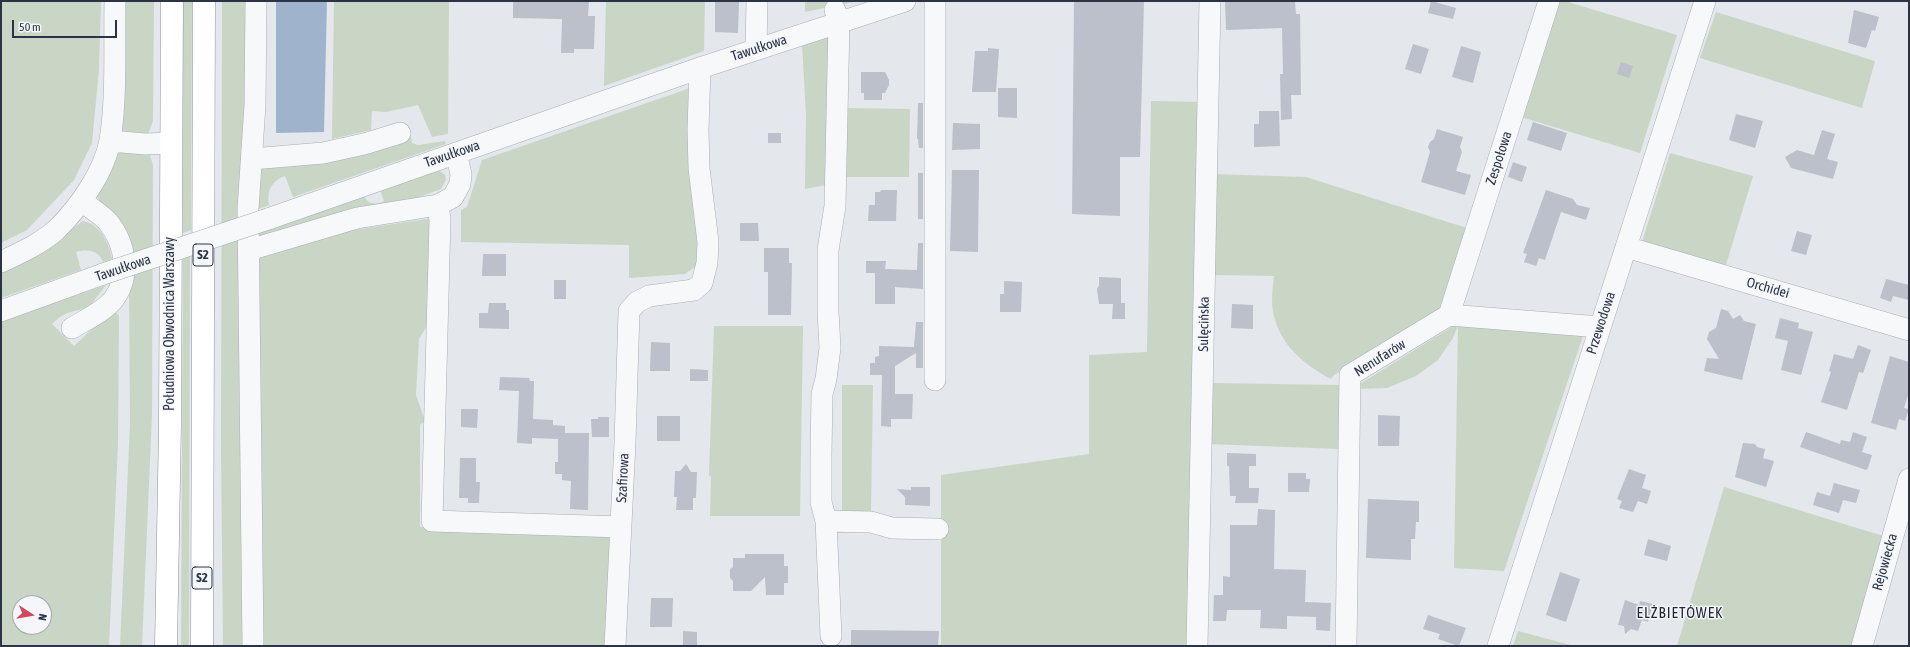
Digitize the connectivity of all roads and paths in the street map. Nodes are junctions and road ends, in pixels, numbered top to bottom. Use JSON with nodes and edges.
{"nodes":[{"id":1,"x":115,"y":1,"type":"edge"},
{"id":2,"x":172,"y":1,"type":"edge"},
{"id":3,"x":204,"y":1,"type":"edge"},
{"id":4,"x":256,"y":1,"type":"edge"},
{"id":5,"x":757,"y":1,"type":"edge"},
{"id":6,"x":905,"y":1,"type":"edge"},
{"id":7,"x":935,"y":1,"type":"edge"},
{"id":8,"x":1210,"y":1,"type":"edge"},
{"id":9,"x":1549,"y":1,"type":"edge"},
{"id":10,"x":1705,"y":1,"type":"edge"},
{"id":11,"x":837,"y":15,"type":"junction"},
{"id":12,"x":756,"y":49,"type":"junction"},
{"id":13,"x":700,"y":68,"type":"junction"},
{"id":14,"x":400,"y":133,"type":"dead end"},
{"id":15,"x":110,"y":141,"type":"junction"},
{"id":16,"x":171,"y":143,"type":"junction"},
{"id":17,"x":456,"y":153,"type":"junction"},
{"id":18,"x":252,"y":159,"type":"junction"},
{"id":19,"x":82,"y":201,"type":"junction"},
{"id":20,"x":438,"y":205,"type":"junction"},
{"id":21,"x":1626,"y":247,"type":"junction"},
{"id":22,"x":249,"y":250,"type":"junction"},
{"id":23,"x":1,"y":262,"type":"edge"},
{"id":24,"x":1,"y":311,"type":"edge"},
{"id":25,"x":1449,"y":315,"type":"junction"},
{"id":26,"x":1600,"y":327,"type":"junction"},
{"id":27,"x":72,"y":328,"type":"dead end"},
{"id":28,"x":1909,"y":330,"type":"edge"},
{"id":29,"x":935,"y":380,"type":"dead end"},
{"id":30,"x":1909,"y":479,"type":"edge"},
{"id":31,"x":826,"y":521,"type":"junction"},
{"id":32,"x":621,"y":527,"type":"junction"},
{"id":33,"x":938,"y":529,"type":"dead end"},
{"id":34,"x":831,"y":636,"type":"dead end"},
{"id":35,"x":166,"y":646,"type":"edge"},
{"id":36,"x":202,"y":646,"type":"edge"},
{"id":37,"x":253,"y":646,"type":"edge"},
{"id":38,"x":615,"y":646,"type":"edge"},
{"id":39,"x":1197,"y":646,"type":"edge"},
{"id":40,"x":1346,"y":646,"type":"edge"},
{"id":41,"x":1498,"y":646,"type":"edge"},
{"id":42,"x":1862,"y":646,"type":"edge"}],
"edges":[{"from":1,"to":15,"type":"street"},
{"from":2,"to":16,"type":"highway","name":"Południowa Obwodnica Warszawy"},
{"from":3,"to":36,"type":"highway","number":"S2"},
{"from":4,"to":18,"type":"street"},
{"from":5,"to":12,"type":"street"},
{"from":6,"to":11,"type":"street","name":"Tawułkowa"},
{"from":7,"to":29,"type":"street"},
{"from":8,"to":39,"type":"street","name":"Sulęcińska"},
{"from":9,"to":25,"type":"street","name":"Zespołowa"},
{"from":10,"to":21,"type":"street","name":"Przewodowa"},
{"from":11,"to":12,"type":"street","name":"Tawułkowa"},
{"from":11,"to":31,"type":"street"},
{"from":12,"to":13,"type":"street","name":"Tawułkowa"},
{"from":13,"to":17,"type":"street","name":"Tawułkowa"},
{"from":13,"to":32,"type":"street","name":"Szafirowa"},
{"from":14,"to":18,"type":"street"},
{"from":15,"to":16,"type":"street"},
{"from":15,"to":19,"type":"street"},
{"from":16,"to":35,"type":"highway","name":"Południowa Obwodnica Warszawy"},
{"from":17,"to":20,"type":"street"},
{"from":17,"to":24,"type":"street","name":"Tawułkowa","bridge":true},
{"from":18,"to":22,"type":"street"},
{"from":19,"to":23,"type":"street"},
{"from":19,"to":27,"type":"street"},
{"from":20,"to":22,"type":"street"},
{"from":20,"to":32,"type":"street"},
{"from":21,"to":26,"type":"street","name":"Przewodowa"},
{"from":21,"to":28,"type":"street","name":"Orchidei"},
{"from":22,"to":37,"type":"street"},
{"from":25,"to":26,"type":"street"},
{"from":25,"to":40,"type":"street","name":"Nenufarów"},
{"from":26,"to":41,"type":"street","name":"Przewodowa"},
{"from":30,"to":42,"type":"street","name":"Rejowiecka"},
{"from":31,"to":33,"type":"street"},
{"from":31,"to":34,"type":"street"},
{"from":32,"to":38,"type":"street","name":"Szafirowa"}]}
